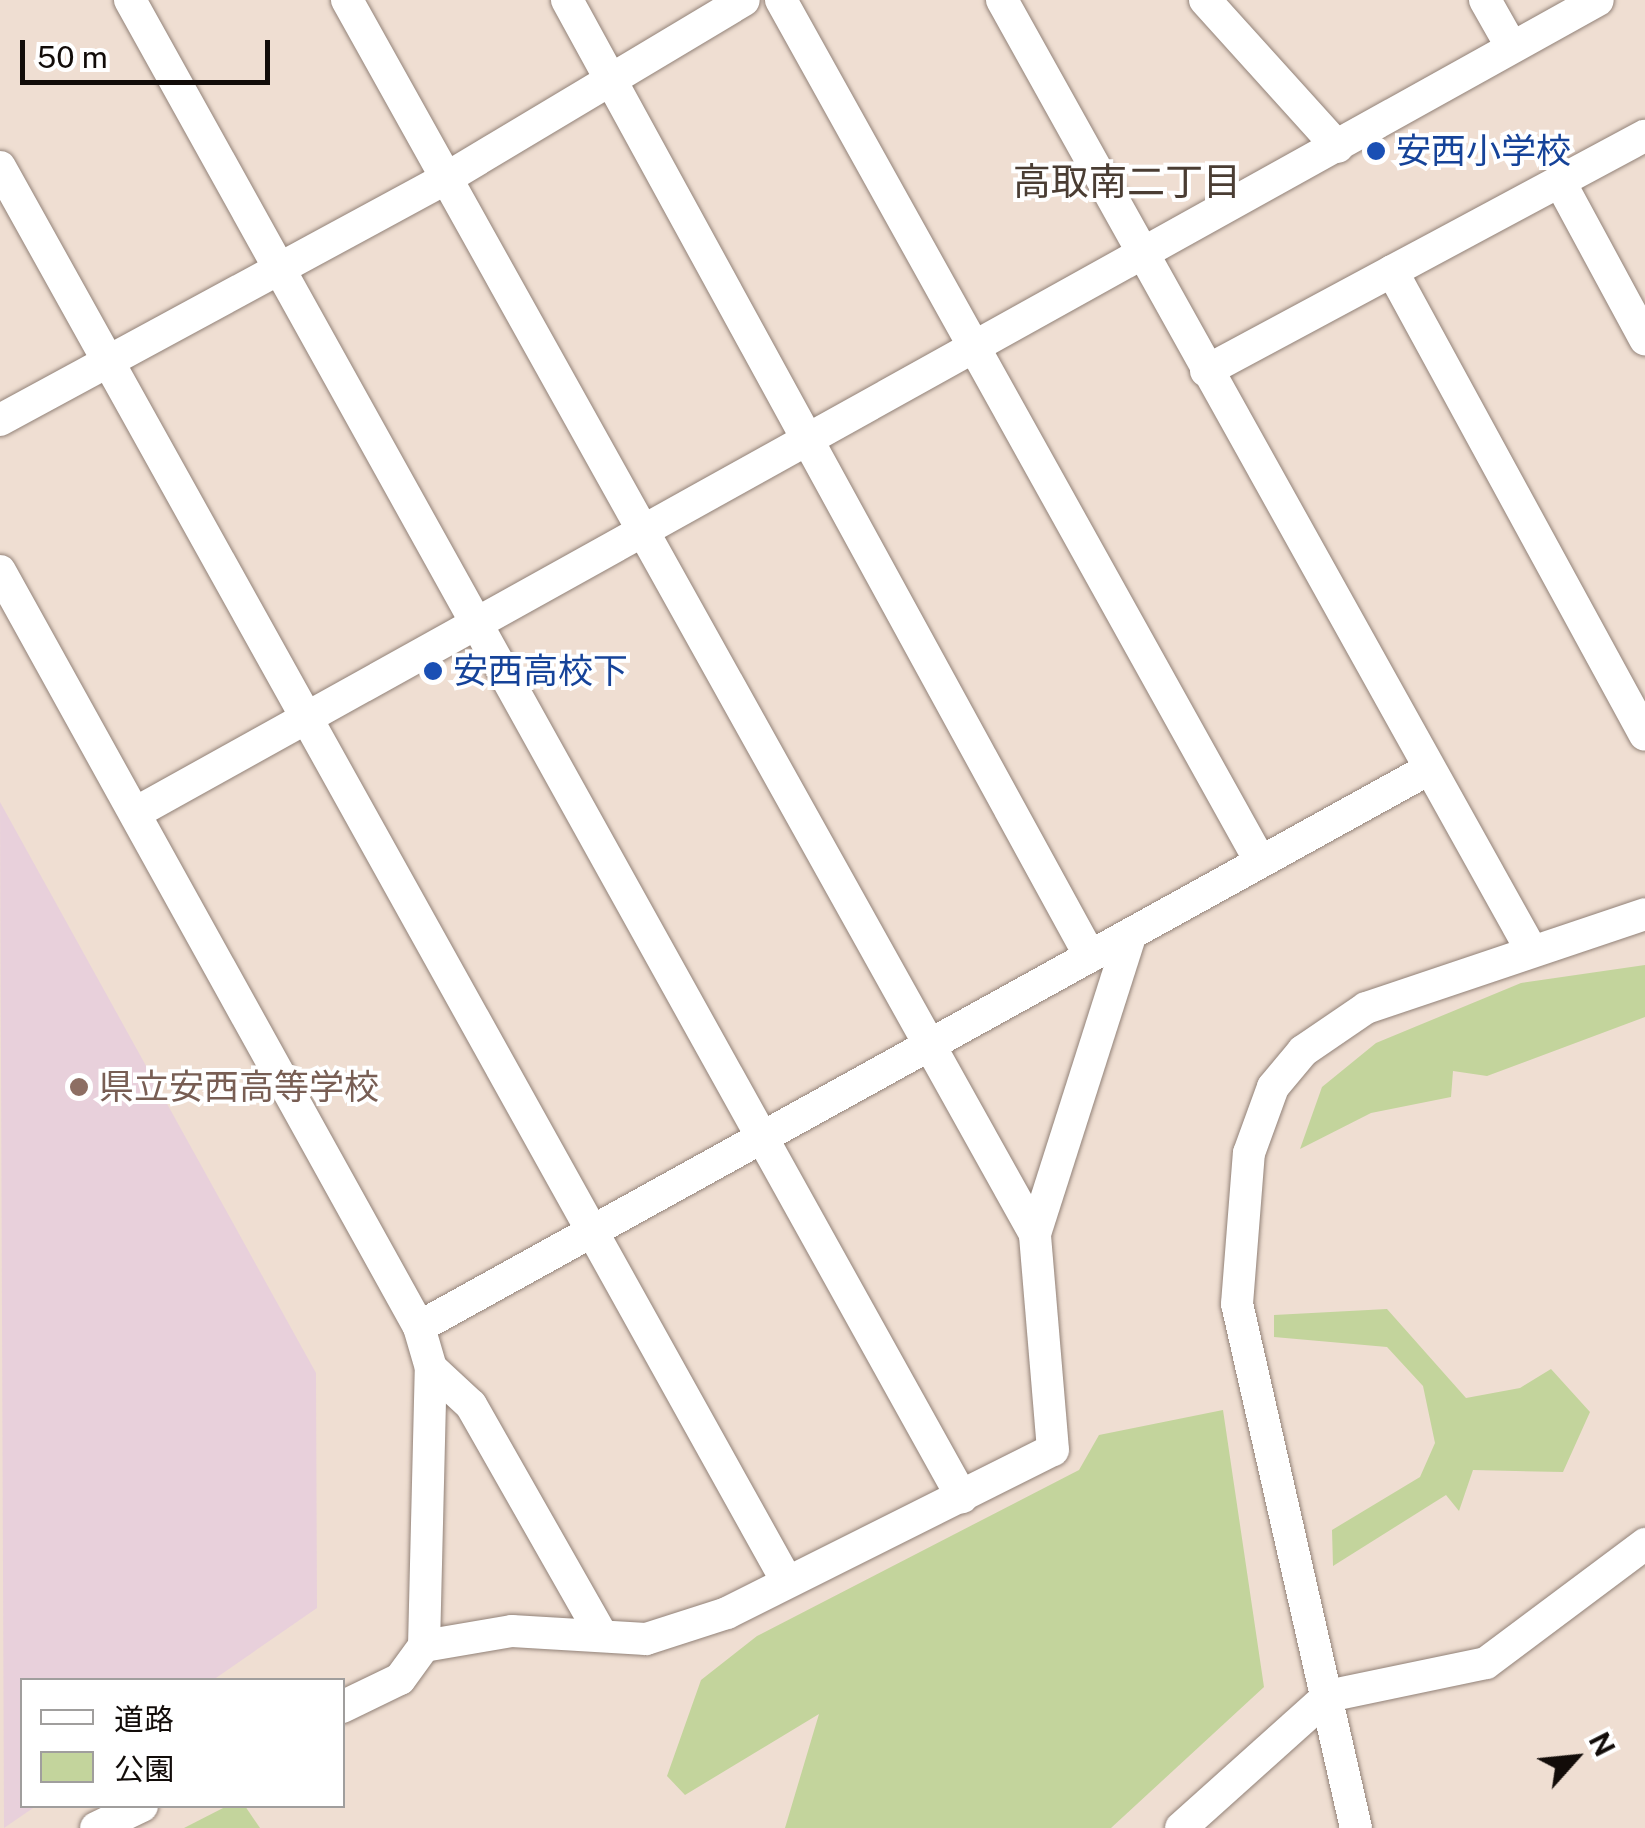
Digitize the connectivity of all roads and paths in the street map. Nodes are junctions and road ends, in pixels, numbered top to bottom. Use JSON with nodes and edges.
{"nodes":[{"id":1,"x":130,"y":0,"type":"edge"},
{"id":2,"x":346,"y":0,"type":"edge"},
{"id":3,"x":567,"y":0,"type":"edge"},
{"id":4,"x":744,"y":0,"type":"edge"},
{"id":5,"x":781,"y":0,"type":"edge"},
{"id":6,"x":1002,"y":0,"type":"edge"},
{"id":7,"x":1205,"y":0,"type":"edge"},
{"id":8,"x":1485,"y":0,"type":"edge"},
{"id":9,"x":1598,"y":0,"type":"edge"},
{"id":10,"x":1511,"y":46,"type":"junction"},
{"id":11,"x":613,"y":83,"type":"junction"},
{"id":12,"x":1645,"y":136,"type":"edge"},
{"id":13,"x":1338,"y":147,"type":"junction"},
{"id":14,"x":0,"y":168,"type":"edge"},
{"id":15,"x":446,"y":179,"type":"junction"},
{"id":16,"x":1560,"y":182,"type":"junction"},
{"id":17,"x":1140,"y":252,"type":"junction"},
{"id":18,"x":278,"y":268,"type":"junction"},
{"id":19,"x":1392,"y":272,"type":"junction"},
{"id":20,"x":1645,"y":338,"type":"edge"},
{"id":21,"x":974,"y":348,"type":"junction"},
{"id":22,"x":108,"y":360,"type":"junction"},
{"id":23,"x":1206,"y":371,"type":"junction"},
{"id":24,"x":0,"y":420,"type":"edge"},
{"id":25,"x":810,"y":442,"type":"junction"},
{"id":26,"x":645,"y":532,"type":"junction"},
{"id":27,"x":0,"y":572,"type":"edge"},
{"id":28,"x":474,"y":624,"type":"junction"},
{"id":29,"x":310,"y":716,"type":"junction"},
{"id":30,"x":1645,"y":735,"type":"edge"},
{"id":31,"x":1429,"y":769,"type":"junction"},
{"id":32,"x":137,"y":812,"type":"junction"},
{"id":33,"x":1260,"y":861,"type":"junction"},
{"id":34,"x":1645,"y":914,"type":"edge"},
{"id":35,"x":1130,"y":936,"type":"junction"},
{"id":36,"x":1529,"y":946,"type":"junction"},
{"id":37,"x":1090,"y":956,"type":"junction"},
{"id":38,"x":931,"y":1046,"type":"junction"},
{"id":39,"x":762,"y":1138,"type":"junction"},
{"id":40,"x":595,"y":1232,"type":"junction"},
{"id":41,"x":1035,"y":1234,"type":"junction"},
{"id":42,"x":420,"y":1327,"type":"junction"},
{"id":43,"x":431,"y":1368,"type":"junction"},
{"id":44,"x":962,"y":1497,"type":"junction"},
{"id":45,"x":1645,"y":1544,"type":"edge"},
{"id":46,"x":786,"y":1580,"type":"junction"},
{"id":47,"x":600,"y":1630,"type":"junction"},
{"id":48,"x":424,"y":1646,"type":"junction"},
{"id":49,"x":1328,"y":1696,"type":"junction"},
{"id":50,"x":345,"y":1706,"type":"edge"},
{"id":51,"x":138,"y":1808,"type":"edge"},
{"id":52,"x":96,"y":1828,"type":"edge"},
{"id":53,"x":1181,"y":1828,"type":"edge"},
{"id":54,"x":1356,"y":1828,"type":"edge"}],
"edges":[{"from":1,"to":18,"type":"street"},
{"from":2,"to":15,"type":"street"},
{"from":3,"to":11,"type":"street"},
{"from":4,"to":11,"type":"street"},
{"from":5,"to":21,"type":"street"},
{"from":6,"to":17,"type":"street"},
{"from":7,"to":13,"type":"street"},
{"from":8,"to":10,"type":"street"},
{"from":9,"to":10,"type":"street"},
{"from":10,"to":13,"type":"street"},
{"from":11,"to":15,"type":"street"},
{"from":11,"to":25,"type":"street"},
{"from":12,"to":16,"type":"street"},
{"from":13,"to":17,"type":"street"},
{"from":14,"to":22,"type":"street"},
{"from":15,"to":18,"type":"street"},
{"from":15,"to":26,"type":"street"},
{"from":16,"to":19,"type":"street"},
{"from":16,"to":20,"type":"street"},
{"from":17,"to":21,"type":"street"},
{"from":17,"to":23,"type":"street"},
{"from":18,"to":22,"type":"street"},
{"from":18,"to":28,"type":"street"},
{"from":19,"to":23,"type":"street"},
{"from":19,"to":30,"type":"street"},
{"from":21,"to":25,"type":"street"},
{"from":21,"to":33,"type":"street"},
{"from":22,"to":24,"type":"street"},
{"from":22,"to":29,"type":"street"},
{"from":23,"to":31,"type":"street"},
{"from":25,"to":26,"type":"street"},
{"from":25,"to":37,"type":"street"},
{"from":26,"to":28,"type":"street"},
{"from":26,"to":38,"type":"street"},
{"from":27,"to":32,"type":"street"},
{"from":28,"to":29,"type":"street"},
{"from":28,"to":39,"type":"street"},
{"from":29,"to":32,"type":"street"},
{"from":29,"to":40,"type":"street"},
{"from":31,"to":33,"type":"street"},
{"from":31,"to":36,"type":"street"},
{"from":32,"to":42,"type":"street"},
{"from":33,"to":35,"type":"street"},
{"from":34,"to":36,"type":"street"},
{"from":35,"to":37,"type":"street"},
{"from":35,"to":41,"type":"street"},
{"from":36,"to":49,"type":"street"},
{"from":37,"to":38,"type":"street"},
{"from":38,"to":39,"type":"street"},
{"from":38,"to":41,"type":"street"},
{"from":39,"to":40,"type":"street"},
{"from":39,"to":44,"type":"street"},
{"from":40,"to":42,"type":"street"},
{"from":40,"to":46,"type":"street"},
{"from":41,"to":44,"type":"street"},
{"from":42,"to":43,"type":"street"},
{"from":43,"to":47,"type":"street"},
{"from":43,"to":48,"type":"street"},
{"from":44,"to":46,"type":"street"},
{"from":45,"to":49,"type":"street"},
{"from":46,"to":47,"type":"street"},
{"from":47,"to":48,"type":"street"},
{"from":48,"to":50,"type":"street"},
{"from":49,"to":53,"type":"street"},
{"from":49,"to":54,"type":"street"},
{"from":51,"to":52,"type":"street"}]}
